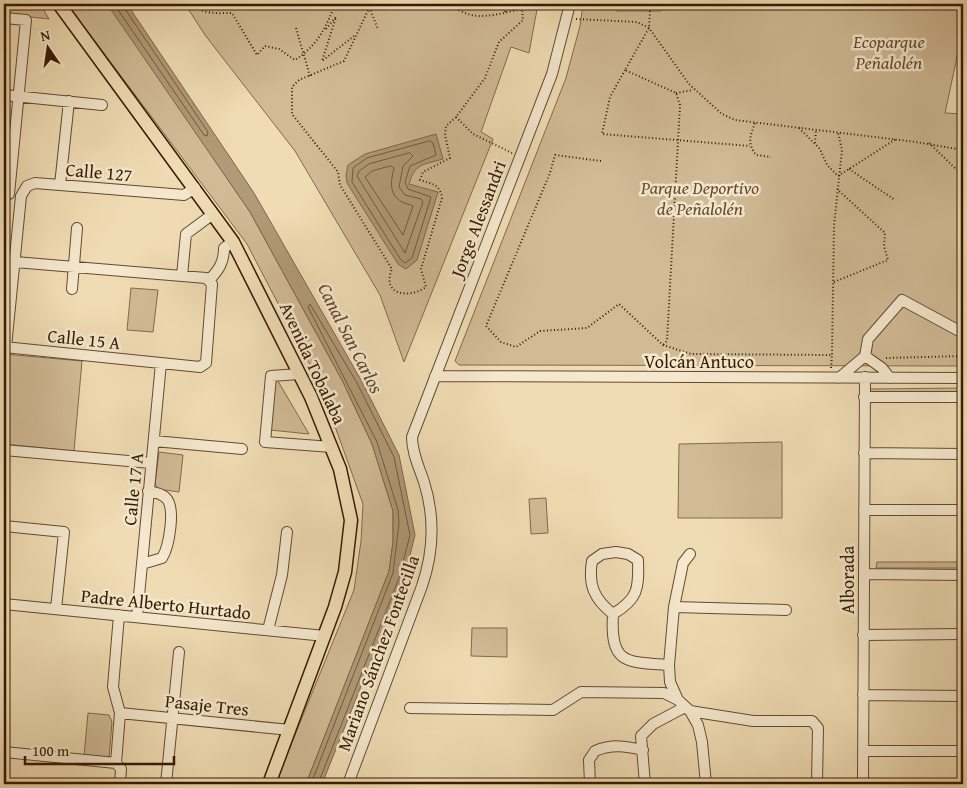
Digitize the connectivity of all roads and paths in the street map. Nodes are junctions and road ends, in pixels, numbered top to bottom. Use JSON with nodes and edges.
{"nodes":[{"id":1,"x":59,"y":4,"type":"edge"},
{"id":2,"x":194,"y":4,"type":"edge"},
{"id":3,"x":335,"y":4,"type":"edge"},
{"id":4,"x":451,"y":4,"type":"edge"},
{"id":5,"x":507,"y":4,"type":"edge"},
{"id":6,"x":570,"y":4,"type":"edge"},
{"id":7,"x":369,"y":5,"type":"edge"},
{"id":8,"x":650,"y":11,"type":"dead end"},
{"id":9,"x":505,"y":12,"type":"junction"},
{"id":10,"x":567,"y":17,"type":"junction"},
{"id":11,"x":4,"y":18,"type":"edge"},
{"id":12,"x":296,"y":28,"type":"dead end"},
{"id":13,"x":649,"y":28,"type":"junction"},
{"id":14,"x":378,"y":29,"type":"dead end"},
{"id":15,"x":325,"y":31,"type":"junction"},
{"id":16,"x":356,"y":35,"type":"junction"},
{"id":17,"x":303,"y":54,"type":"junction"},
{"id":18,"x":625,"y":70,"type":"junction"},
{"id":19,"x":310,"y":76,"type":"junction"},
{"id":20,"x":695,"y":90,"type":"junction"},
{"id":21,"x":676,"y":93,"type":"junction"},
{"id":22,"x":4,"y":95,"type":"edge"},
{"id":23,"x":18,"y":96,"type":"junction"},
{"id":24,"x":70,"y":102,"type":"junction"},
{"id":25,"x":102,"y":105,"type":"dead end"},
{"id":26,"x":456,"y":117,"type":"junction"},
{"id":27,"x":755,"y":123,"type":"junction"},
{"id":28,"x":799,"y":128,"type":"junction"},
{"id":29,"x":816,"y":130,"type":"junction"},
{"id":30,"x":838,"y":132,"type":"junction"},
{"id":31,"x":896,"y":139,"type":"junction"},
{"id":32,"x":678,"y":140,"type":"junction"},
{"id":33,"x":814,"y":143,"type":"junction"},
{"id":34,"x":929,"y":143,"type":"junction"},
{"id":35,"x":750,"y":146,"type":"junction"},
{"id":36,"x":963,"y":150,"type":"edge"},
{"id":37,"x":520,"y":156,"type":"junction"},
{"id":38,"x":770,"y":158,"type":"dead end"},
{"id":39,"x":601,"y":160,"type":"dead end"},
{"id":40,"x":849,"y":169,"type":"junction"},
{"id":41,"x":957,"y":170,"type":"dead end"},
{"id":42,"x":838,"y":176,"type":"junction"},
{"id":43,"x":60,"y":185,"type":"junction"},
{"id":44,"x":195,"y":188,"type":"junction"},
{"id":45,"x":837,"y":189,"type":"junction"},
{"id":46,"x":6,"y":194,"type":"edge"},
{"id":47,"x":21,"y":196,"type":"junction"},
{"id":48,"x":895,"y":200,"type":"dead end"},
{"id":49,"x":213,"y":214,"type":"junction"},
{"id":50,"x":77,"y":228,"type":"dead end"},
{"id":51,"x":233,"y":242,"type":"junction"},
{"id":52,"x":15,"y":262,"type":"junction"},
{"id":53,"x":73,"y":268,"type":"junction"},
{"id":54,"x":182,"y":276,"type":"junction"},
{"id":55,"x":209,"y":280,"type":"junction"},
{"id":56,"x":833,"y":282,"type":"junction"},
{"id":57,"x":72,"y":289,"type":"dead end"},
{"id":58,"x":963,"y":333,"type":"edge"},
{"id":59,"x":663,"y":345,"type":"junction"},
{"id":60,"x":5,"y":347,"type":"edge"},
{"id":61,"x":963,"y":356,"type":"edge"},
{"id":62,"x":867,"y":358,"type":"junction"},
{"id":63,"x":161,"y":363,"type":"junction"},
{"id":64,"x":299,"y":374,"type":"junction"},
{"id":65,"x":435,"y":376,"type":"junction"},
{"id":66,"x":866,"y":376,"type":"junction"},
{"id":67,"x":838,"y":378,"type":"junction"},
{"id":68,"x":890,"y":378,"type":"junction"},
{"id":69,"x":963,"y":378,"type":"edge"},
{"id":70,"x":864,"y":397,"type":"junction"},
{"id":71,"x":963,"y":397,"type":"edge"},
{"id":72,"x":154,"y":441,"type":"junction"},
{"id":73,"x":412,"y":445,"type":"joint"},
{"id":74,"x":332,"y":447,"type":"junction"},
{"id":75,"x":242,"y":449,"type":"dead end"},
{"id":76,"x":4,"y":450,"type":"edge"},
{"id":77,"x":864,"y":453,"type":"junction"},
{"id":78,"x":963,"y":454,"type":"edge"},
{"id":79,"x":151,"y":464,"type":"junction"},
{"id":80,"x":148,"y":491,"type":"junction"},
{"id":81,"x":864,"y":510,"type":"junction"},
{"id":82,"x":963,"y":510,"type":"edge"},
{"id":83,"x":4,"y":526,"type":"edge"},
{"id":84,"x":287,"y":532,"type":"dead end"},
{"id":85,"x":690,"y":554,"type":"dead end"},
{"id":86,"x":142,"y":564,"type":"junction"},
{"id":87,"x":864,"y":574,"type":"junction"},
{"id":88,"x":963,"y":575,"type":"edge"},
{"id":89,"x":4,"y":604,"type":"edge"},
{"id":90,"x":674,"y":608,"type":"junction"},
{"id":91,"x":56,"y":609,"type":"junction"},
{"id":92,"x":786,"y":610,"type":"dead end"},
{"id":93,"x":613,"y":614,"type":"junction"},
{"id":94,"x":119,"y":616,"type":"junction"},
{"id":95,"x":137,"y":617,"type":"junction"},
{"id":96,"x":268,"y":630,"type":"junction"},
{"id":97,"x":963,"y":634,"type":"edge"},
{"id":98,"x":864,"y":635,"type":"junction"},
{"id":99,"x":325,"y":636,"type":"junction"},
{"id":100,"x":179,"y":652,"type":"dead end"},
{"id":101,"x":669,"y":665,"type":"junction"},
{"id":102,"x":863,"y":695,"type":"junction"},
{"id":103,"x":963,"y":696,"type":"edge"},
{"id":104,"x":684,"y":706,"type":"junction"},
{"id":105,"x":410,"y":708,"type":"dead end"},
{"id":106,"x":120,"y":712,"type":"junction"},
{"id":107,"x":173,"y":718,"type":"junction"},
{"id":108,"x":290,"y":730,"type":"junction"},
{"id":109,"x":642,"y":750,"type":"junction"},
{"id":110,"x":863,"y":751,"type":"junction"},
{"id":111,"x":4,"y":752,"type":"edge"},
{"id":112,"x":963,"y":752,"type":"edge"},
{"id":113,"x":116,"y":763,"type":"junction"},
{"id":114,"x":120,"y":784,"type":"edge"},
{"id":115,"x":166,"y":784,"type":"edge"},
{"id":116,"x":269,"y":784,"type":"edge"},
{"id":117,"x":348,"y":784,"type":"edge"},
{"id":118,"x":590,"y":784,"type":"edge"},
{"id":119,"x":645,"y":784,"type":"edge"},
{"id":120,"x":706,"y":784,"type":"edge"},
{"id":121,"x":817,"y":784,"type":"edge"},
{"id":122,"x":863,"y":784,"type":"edge"}],
"edges":[{"from":1,"to":44,"type":"main road","name":"Avenida Tobalaba"},
{"from":2,"to":17,"type":"path"},
{"from":3,"to":15,"type":"path"},
{"from":4,"to":9,"type":"path"},
{"from":5,"to":9,"type":"path"},
{"from":6,"to":10,"type":"street","name":"Jorge Alessandri"},
{"from":7,"to":14,"type":"path"},
{"from":7,"to":16,"type":"path"},
{"from":8,"to":13,"type":"path"},
{"from":9,"to":26,"type":"path"},
{"from":10,"to":13,"type":"path"},
{"from":10,"to":37,"type":"street","name":"Jorge Alessandri"},
{"from":11,"to":23,"type":"street"},
{"from":12,"to":17,"type":"path"},
{"from":13,"to":18,"type":"path"},
{"from":13,"to":20,"type":"path"},
{"from":15,"to":16,"type":"path"},
{"from":15,"to":17,"type":"path"},
{"from":16,"to":19,"type":"path"},
{"from":17,"to":19,"type":"path"},
{"from":18,"to":21,"type":"path"},
{"from":18,"to":32,"type":"path"},
{"from":19,"to":26,"type":"path"},
{"from":20,"to":21,"type":"path"},
{"from":20,"to":27,"type":"path"},
{"from":21,"to":32,"type":"path"},
{"from":22,"to":23,"type":"street"},
{"from":23,"to":24,"type":"street"},
{"from":23,"to":46,"type":"street"},
{"from":24,"to":25,"type":"street"},
{"from":24,"to":43,"type":"street"},
{"from":26,"to":37,"type":"path"},
{"from":27,"to":28,"type":"path"},
{"from":27,"to":35,"type":"path"},
{"from":28,"to":29,"type":"path"},
{"from":28,"to":33,"type":"path"},
{"from":29,"to":30,"type":"path"},
{"from":29,"to":33,"type":"path"},
{"from":30,"to":31,"type":"path"},
{"from":30,"to":42,"type":"path"},
{"from":31,"to":34,"type":"path"},
{"from":31,"to":40,"type":"path"},
{"from":32,"to":35,"type":"path"},
{"from":32,"to":59,"type":"path"},
{"from":33,"to":42,"type":"path"},
{"from":34,"to":36,"type":"path"},
{"from":34,"to":41,"type":"path"},
{"from":35,"to":38,"type":"path"},
{"from":37,"to":65,"type":"street","name":"Jorge Alessandri"},
{"from":39,"to":59,"type":"path"},
{"from":40,"to":42,"type":"path"},
{"from":40,"to":48,"type":"path"},
{"from":42,"to":45,"type":"path"},
{"from":43,"to":44,"type":"street","name":"Calle 127"},
{"from":43,"to":47,"type":"street","name":"Calle 127"},
{"from":44,"to":49,"type":"main road","name":"Avenida Tobalaba"},
{"from":45,"to":56,"type":"path"},
{"from":45,"to":56,"type":"path"},
{"from":46,"to":47,"type":"street"},
{"from":47,"to":52,"type":"street"},
{"from":49,"to":51,"type":"main road","name":"Avenida Tobalaba"},
{"from":49,"to":54,"type":"street"},
{"from":50,"to":53,"type":"street"},
{"from":51,"to":55,"type":"street"},
{"from":51,"to":64,"type":"main road","name":"Avenida Tobalaba"},
{"from":52,"to":53,"type":"street"},
{"from":52,"to":60,"type":"street"},
{"from":53,"to":54,"type":"street"},
{"from":53,"to":57,"type":"street"},
{"from":54,"to":55,"type":"street"},
{"from":55,"to":63,"type":"street","name":"Calle 15 A"},
{"from":56,"to":59,"type":"path"},
{"from":58,"to":62,"type":"street"},
{"from":60,"to":63,"type":"street","name":"Calle 15 A"},
{"from":61,"to":62,"type":"path"},
{"from":62,"to":67,"type":"street"},
{"from":62,"to":68,"type":"street"},
{"from":63,"to":72,"type":"street","name":"Calle 17 A"},
{"from":64,"to":74,"type":"main road","name":"Avenida Tobalaba"},
{"from":64,"to":74,"type":"street"},
{"from":65,"to":67,"type":"street","name":"Volcán Antuco"},
{"from":65,"to":73,"type":"street","name":"Jorge Alessandri"},
{"from":66,"to":67,"type":"street","name":"Volcán Antuco"},
{"from":66,"to":68,"type":"street","name":"Volcán Antuco"},
{"from":66,"to":70,"type":"street","name":"Alborada"},
{"from":68,"to":69,"type":"street","name":"Volcán Antuco"},
{"from":70,"to":71,"type":"street"},
{"from":70,"to":77,"type":"street","name":"Alborada"},
{"from":72,"to":75,"type":"street"},
{"from":72,"to":79,"type":"street","name":"Calle 17 A"},
{"from":73,"to":117,"type":"street","name":"Mariano Sánchez Fontecilla"},
{"from":74,"to":99,"type":"main road","name":"Avenida Tobalaba"},
{"from":76,"to":79,"type":"street"},
{"from":77,"to":78,"type":"street"},
{"from":77,"to":81,"type":"street","name":"Alborada"},
{"from":79,"to":80,"type":"street","name":"Calle 17 A"},
{"from":80,"to":86,"type":"street","name":"Calle 17 A"},
{"from":80,"to":86,"type":"street"},
{"from":81,"to":82,"type":"street"},
{"from":81,"to":87,"type":"street","name":"Alborada"},
{"from":83,"to":91,"type":"street"},
{"from":84,"to":96,"type":"street"},
{"from":85,"to":90,"type":"street"},
{"from":86,"to":95,"type":"street","name":"Calle 17 A"},
{"from":87,"to":88,"type":"street"},
{"from":87,"to":98,"type":"street","name":"Alborada"},
{"from":89,"to":91,"type":"street","name":"Padre Alberto Hurtado"},
{"from":90,"to":92,"type":"street"},
{"from":90,"to":101,"type":"street"},
{"from":91,"to":94,"type":"street","name":"Padre Alberto Hurtado"},
{"from":93,"to":93,"type":"street"},
{"from":93,"to":101,"type":"street"},
{"from":94,"to":95,"type":"street","name":"Padre Alberto Hurtado"},
{"from":94,"to":106,"type":"street"},
{"from":95,"to":96,"type":"street","name":"Padre Alberto Hurtado"},
{"from":96,"to":99,"type":"street","name":"Padre Alberto Hurtado"},
{"from":97,"to":98,"type":"street"},
{"from":98,"to":102,"type":"street","name":"Alborada"},
{"from":99,"to":108,"type":"main road","name":"Avenida Tobalaba"},
{"from":100,"to":107,"type":"street"},
{"from":101,"to":104,"type":"street"},
{"from":102,"to":103,"type":"street"},
{"from":102,"to":110,"type":"street","name":"Alborada"},
{"from":104,"to":105,"type":"street"},
{"from":104,"to":109,"type":"street"},
{"from":104,"to":120,"type":"street"},
{"from":104,"to":121,"type":"street"},
{"from":106,"to":107,"type":"street","name":"Pasaje Tres"},
{"from":106,"to":113,"type":"street"},
{"from":107,"to":108,"type":"street","name":"Pasaje Tres"},
{"from":107,"to":115,"type":"street"},
{"from":108,"to":116,"type":"main road","name":"Avenida Tobalaba"},
{"from":109,"to":118,"type":"street"},
{"from":109,"to":119,"type":"street"},
{"from":110,"to":112,"type":"street"},
{"from":110,"to":122,"type":"street","name":"Alborada"},
{"from":111,"to":113,"type":"street"},
{"from":113,"to":114,"type":"street"}]}
